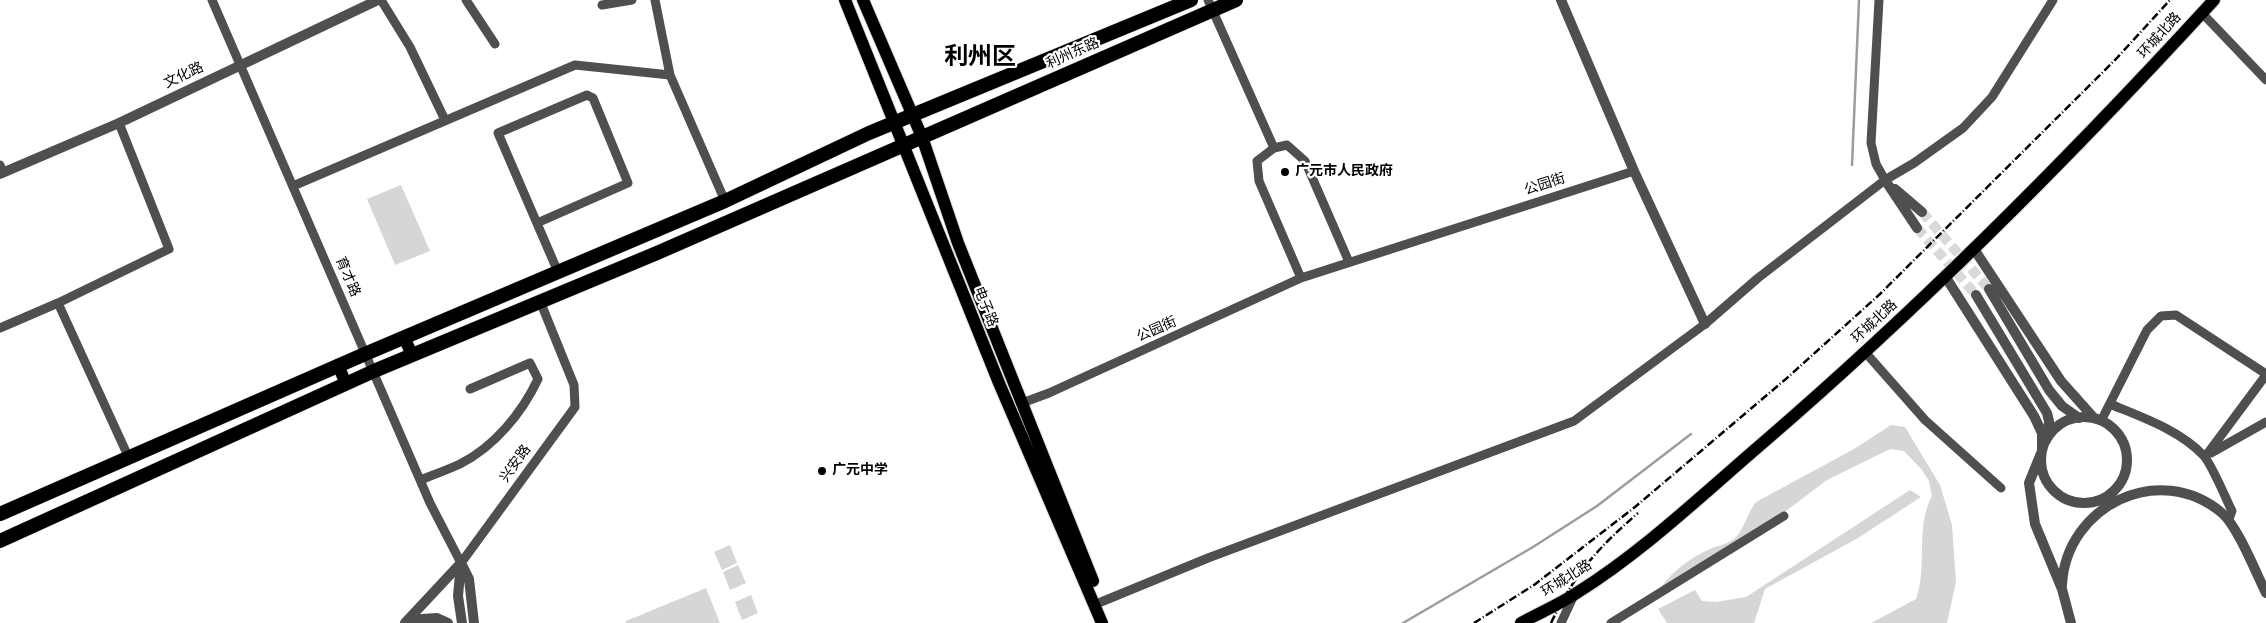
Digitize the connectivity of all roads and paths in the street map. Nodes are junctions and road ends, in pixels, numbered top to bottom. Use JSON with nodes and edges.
{"nodes":[{"id":1,"x":212,"y":0,"type":"edge"},
{"id":2,"x":380,"y":0,"type":"edge"},
{"id":3,"x":466,"y":0,"type":"edge"},
{"id":4,"x":632,"y":0,"type":"edge"},
{"id":5,"x":656,"y":0,"type":"edge"},
{"id":6,"x":845,"y":0,"type":"edge"},
{"id":7,"x":863,"y":0,"type":"edge"},
{"id":8,"x":1191,"y":0,"type":"edge"},
{"id":9,"x":1236,"y":0,"type":"edge"},
{"id":10,"x":1561,"y":0,"type":"edge"},
{"id":11,"x":1880,"y":0,"type":"edge"},
{"id":12,"x":2053,"y":0,"type":"edge"},
{"id":13,"x":2214,"y":0,"type":"edge"},
{"id":14,"x":602,"y":4,"type":"dead end"},
{"id":15,"x":1211,"y":5,"type":"edge"},
{"id":16,"x":2202,"y":13,"type":"junction"},
{"id":17,"x":495,"y":44,"type":"dead end"},
{"id":18,"x":240,"y":65,"type":"junction"},
{"id":19,"x":670,"y":75,"type":"junction"},
{"id":20,"x":2266,"y":80,"type":"edge"},
{"id":21,"x":913,"y":115,"type":"junction"},
{"id":22,"x":445,"y":120,"type":"junction"},
{"id":23,"x":119,"y":123,"type":"junction"},
{"id":24,"x":893,"y":123,"type":"junction"},
{"id":25,"x":922,"y":137,"type":"junction"},
{"id":26,"x":903,"y":147,"type":"junction"},
{"id":27,"x":1274,"y":148,"type":"junction"},
{"id":28,"x":1,"y":170,"type":"edge"},
{"id":29,"x":1634,"y":171,"type":"junction"},
{"id":30,"x":1885,"y":180,"type":"junction"},
{"id":31,"x":293,"y":186,"type":"junction"},
{"id":32,"x":725,"y":201,"type":"junction"},
{"id":33,"x":1922,"y":212,"type":"tunnel mouth"},
{"id":34,"x":537,"y":223,"type":"junction"},
{"id":35,"x":1917,"y":228,"type":"tunnel mouth"},
{"id":36,"x":1974,"y":248,"type":"junction"},
{"id":37,"x":1349,"y":262,"type":"junction"},
{"id":38,"x":558,"y":272,"type":"junction"},
{"id":39,"x":1945,"y":276,"type":"junction"},
{"id":40,"x":1301,"y":278,"type":"junction"},
{"id":41,"x":1989,"y":290,"type":"tunnel mouth"},
{"id":42,"x":1976,"y":295,"type":"tunnel mouth"},
{"id":43,"x":540,"y":301,"type":"junction"},
{"id":44,"x":58,"y":303,"type":"junction"},
{"id":45,"x":1705,"y":324,"type":"junction"},
{"id":46,"x":0,"y":328,"type":"edge"},
{"id":47,"x":404,"y":337,"type":"junction"},
{"id":48,"x":1865,"y":352,"type":"junction"},
{"id":49,"x":365,"y":354,"type":"junction"},
{"id":50,"x":412,"y":355,"type":"junction"},
{"id":51,"x":338,"y":365,"type":"junction"},
{"id":52,"x":374,"y":371,"type":"junction"},
{"id":53,"x":2266,"y":375,"type":"edge"},
{"id":54,"x":346,"y":384,"type":"junction"},
{"id":55,"x":470,"y":389,"type":"dead end"},
{"id":56,"x":1022,"y":403,"type":"junction"},
{"id":57,"x":2110,"y":404,"type":"junction"},
{"id":58,"x":2079,"y":418,"type":"junction"},
{"id":59,"x":2097,"y":420,"type":"junction"},
{"id":60,"x":2266,"y":422,"type":"edge"},
{"id":61,"x":2048,"y":437,"type":"junction"},
{"id":62,"x":2042,"y":451,"type":"junction"},
{"id":63,"x":128,"y":456,"type":"junction"},
{"id":64,"x":2204,"y":457,"type":"junction"},
{"id":65,"x":420,"y":480,"type":"junction"},
{"id":66,"x":2121,"y":484,"type":"junction"},
{"id":67,"x":2001,"y":488,"type":"dead end"},
{"id":68,"x":2082,"y":504,"type":"junction"},
{"id":69,"x":2109,"y":505,"type":"junction"},
{"id":70,"x":0,"y":514,"type":"edge"},
{"id":71,"x":1784,"y":516,"type":"dead end"},
{"id":72,"x":2229,"y":519,"type":"junction"},
{"id":73,"x":0,"y":541,"type":"edge"},
{"id":74,"x":461,"y":563,"type":"junction"},
{"id":75,"x":2062,"y":589,"type":"junction"},
{"id":76,"x":2266,"y":593,"type":"edge"},
{"id":77,"x":1574,"y":595,"type":"junction"},
{"id":78,"x":1102,"y":602,"type":"junction"},
{"id":79,"x":407,"y":622,"type":"edge"},
{"id":80,"x":448,"y":623,"type":"edge"},
{"id":81,"x":462,"y":623,"type":"edge"},
{"id":82,"x":474,"y":623,"type":"edge"},
{"id":83,"x":1102,"y":623,"type":"edge"},
{"id":84,"x":1110,"y":623,"type":"edge"},
{"id":85,"x":1521,"y":623,"type":"edge"},
{"id":86,"x":1561,"y":623,"type":"edge"},
{"id":87,"x":1611,"y":623,"type":"edge"},
{"id":88,"x":2071,"y":623,"type":"edge"}],
"edges":[{"from":1,"to":18,"type":"street","name":"育才路"},
{"from":2,"to":18,"type":"street","name":"文化路"},
{"from":2,"to":22,"type":"street"},
{"from":3,"to":17,"type":"street"},
{"from":4,"to":14,"type":"street"},
{"from":5,"to":19,"type":"street"},
{"from":6,"to":24,"type":"main road","name":"电子路"},
{"from":7,"to":21,"type":"main road","name":"电子路"},
{"from":8,"to":21,"type":"highway","name":"利州东路"},
{"from":9,"to":15,"type":"highway","name":"利州东路"},
{"from":10,"to":29,"type":"street"},
{"from":11,"to":30,"type":"street"},
{"from":12,"to":30,"type":"street"},
{"from":13,"to":16,"type":"main road","name":"环城北路"},
{"from":15,"to":25,"type":"highway","name":"利州东路"},
{"from":15,"to":27,"type":"street"},
{"from":16,"to":20,"type":"street"},
{"from":16,"to":36,"type":"main road","name":"环城北路"},
{"from":18,"to":23,"type":"street","name":"文化路"},
{"from":18,"to":31,"type":"street","name":"育才路"},
{"from":19,"to":22,"type":"street"},
{"from":19,"to":32,"type":"street"},
{"from":21,"to":24,"type":"highway","name":"利州东路"},
{"from":21,"to":25,"type":"main road","name":"电子路"},
{"from":22,"to":31,"type":"street"},
{"from":23,"to":28,"type":"street","name":"文化路"},
{"from":23,"to":44,"type":"street"},
{"from":24,"to":26,"type":"main road","name":"电子路"},
{"from":24,"to":32,"type":"highway","name":"利州东路"},
{"from":25,"to":26,"type":"highway","name":"利州东路"},
{"from":25,"to":56,"type":"main road","name":"电子路"},
{"from":26,"to":43,"type":"highway","name":"利州东路"},
{"from":26,"to":83,"type":"main road","name":"电子路"},
{"from":27,"to":37,"type":"street"},
{"from":27,"to":40,"type":"street"},
{"from":29,"to":37,"type":"street","name":"公园街"},
{"from":29,"to":45,"type":"street"},
{"from":30,"to":33,"type":"street"},
{"from":30,"to":35,"type":"street"},
{"from":30,"to":45,"type":"street"},
{"from":31,"to":49,"type":"street","name":"育才路"},
{"from":32,"to":38,"type":"highway","name":"利州东路"},
{"from":34,"to":34,"type":"street"},
{"from":34,"to":38,"type":"street"},
{"from":36,"to":39,"type":"main road","name":"环城北路"},
{"from":36,"to":59,"type":"street"},
{"from":37,"to":40,"type":"street","name":"公园街"},
{"from":38,"to":47,"type":"highway","name":"利州东路"},
{"from":39,"to":48,"type":"main road","name":"环城北路"},
{"from":39,"to":62,"type":"street"},
{"from":40,"to":56,"type":"street","name":"公园街"},
{"from":41,"to":58,"type":"street"},
{"from":42,"to":61,"type":"street"},
{"from":43,"to":50,"type":"highway","name":"利州东路"},
{"from":43,"to":74,"type":"street","name":"兴安路"},
{"from":44,"to":46,"type":"street"},
{"from":44,"to":63,"type":"street"},
{"from":45,"to":78,"type":"street"},
{"from":47,"to":49,"type":"highway","name":"利州东路"},
{"from":47,"to":50,"type":"main road"},
{"from":48,"to":67,"type":"street"},
{"from":48,"to":77,"type":"main road","name":"环城北路"},
{"from":49,"to":51,"type":"highway","name":"利州东路"},
{"from":49,"to":52,"type":"street","name":"育才路"},
{"from":50,"to":52,"type":"highway","name":"利州东路"},
{"from":51,"to":54,"type":"main road"},
{"from":51,"to":63,"type":"highway","name":"利州东路"},
{"from":52,"to":54,"type":"highway","name":"利州东路"},
{"from":52,"to":65,"type":"street","name":"育才路"},
{"from":53,"to":57,"type":"street"},
{"from":53,"to":64,"type":"street"},
{"from":54,"to":73,"type":"highway","name":"利州东路"},
{"from":55,"to":65,"type":"street"},
{"from":56,"to":78,"type":"main road","name":"电子路"},
{"from":57,"to":59,"type":"street"},
{"from":57,"to":64,"type":"street"},
{"from":58,"to":59,"type":"street"},
{"from":58,"to":61,"type":"street"},
{"from":59,"to":66,"type":"street"},
{"from":60,"to":64,"type":"street"},
{"from":61,"to":62,"type":"street"},
{"from":62,"to":68,"type":"street"},
{"from":62,"to":75,"type":"street"},
{"from":63,"to":70,"type":"highway","name":"利州东路"},
{"from":64,"to":72,"type":"street"},
{"from":65,"to":74,"type":"street","name":"育才路"},
{"from":66,"to":68,"type":"street"},
{"from":66,"to":69,"type":"street"},
{"from":68,"to":69,"type":"street"},
{"from":69,"to":72,"type":"street"},
{"from":69,"to":75,"type":"street"},
{"from":71,"to":87,"type":"street"},
{"from":72,"to":76,"type":"street"},
{"from":74,"to":79,"type":"street","name":"兴安路"},
{"from":74,"to":81,"type":"street"},
{"from":74,"to":82,"type":"street"},
{"from":75,"to":88,"type":"street"},
{"from":77,"to":85,"type":"main road","name":"环城北路"},
{"from":77,"to":86,"type":"street"},
{"from":78,"to":84,"type":"main road","name":"电子路"},
{"from":79,"to":80,"type":"street"}]}
